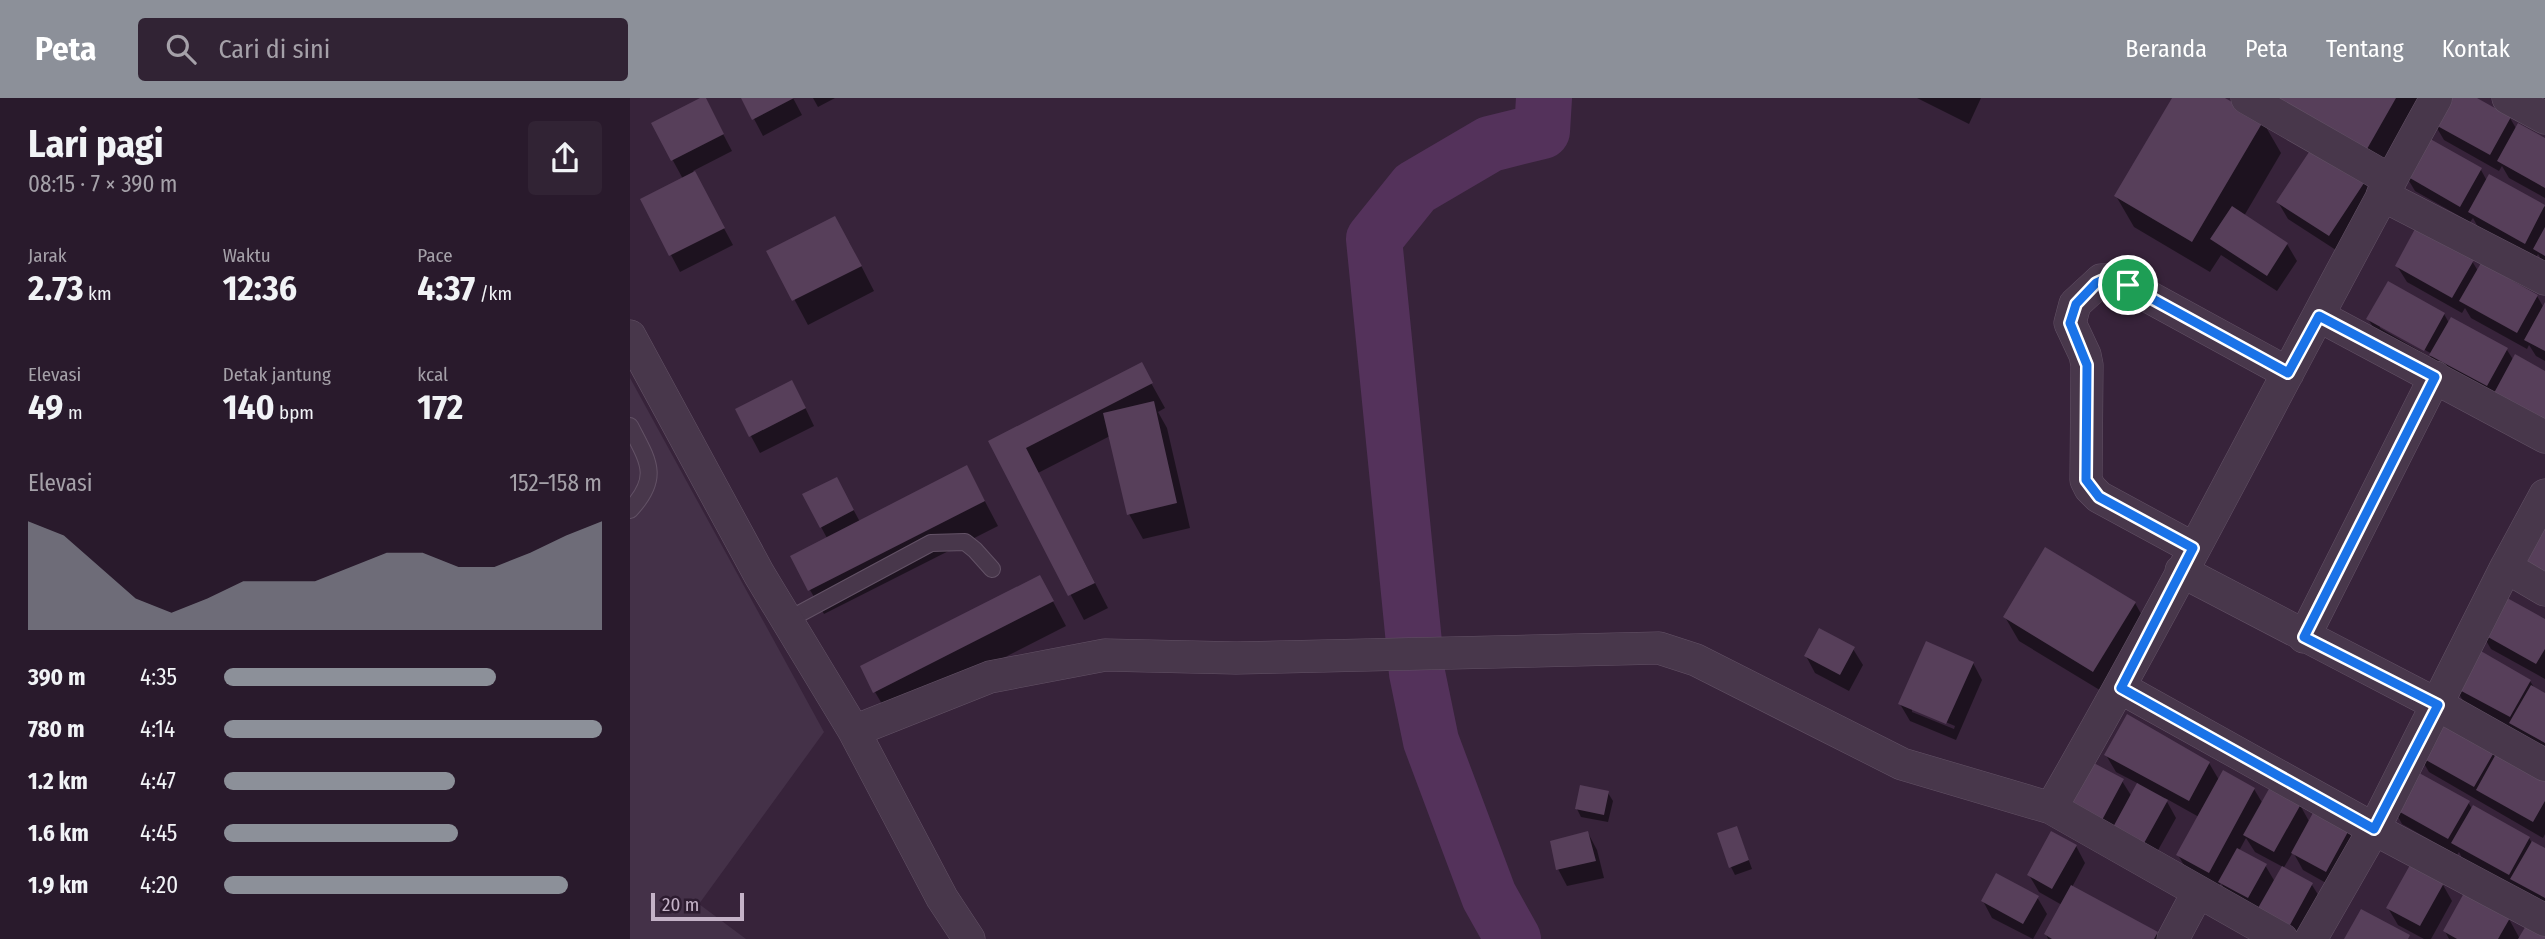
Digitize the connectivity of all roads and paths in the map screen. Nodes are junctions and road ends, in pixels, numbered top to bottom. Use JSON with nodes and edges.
{"nodes":[{"id":1,"x":2247,"y":98,"type":"edge"},
{"id":2,"x":2436,"y":98,"type":"edge"},
{"id":3,"x":2508,"y":98,"type":"edge"},
{"id":4,"x":2545,"y":118,"type":"edge"},
{"id":5,"x":2386,"y":188,"type":"junction"},
{"id":6,"x":2545,"y":279,"type":"edge"},
{"id":7,"x":2319,"y":316,"type":"junction"},
{"id":8,"x":630,"y":336,"type":"edge"},
{"id":9,"x":2288,"y":373,"type":"junction"},
{"id":10,"x":2435,"y":377,"type":"junction"},
{"id":11,"x":630,"y":426,"type":"edge"},
{"id":12,"x":2545,"y":437,"type":"edge"},
{"id":13,"x":2545,"y":495,"type":"edge"},
{"id":14,"x":630,"y":510,"type":"edge"},
{"id":15,"x":2187,"y":559,"type":"junction"},
{"id":16,"x":2506,"y":567,"type":"junction"},
{"id":17,"x":992,"y":569,"type":"dead end"},
{"id":18,"x":2545,"y":590,"type":"edge"},
{"id":19,"x":786,"y":621,"type":"junction"},
{"id":20,"x":2304,"y":637,"type":"junction"},
{"id":21,"x":2121,"y":688,"type":"junction"},
{"id":22,"x":2438,"y":705,"type":"junction"},
{"id":23,"x":854,"y":731,"type":"junction"},
{"id":24,"x":2545,"y":765,"type":"edge"},
{"id":25,"x":2051,"y":808,"type":"junction"},
{"id":26,"x":2374,"y":829,"type":"junction"},
{"id":27,"x":2199,"y":892,"type":"junction"},
{"id":28,"x":2545,"y":920,"type":"edge"},
{"id":29,"x":969,"y":939,"type":"edge"},
{"id":30,"x":2173,"y":939,"type":"edge"},
{"id":31,"x":2282,"y":939,"type":"edge"},
{"id":32,"x":2311,"y":939,"type":"edge"}],
"edges":[{"from":1,"to":5,"type":"street"},
{"from":2,"to":5,"type":"street"},
{"from":3,"to":4,"type":"street"},
{"from":5,"to":6,"type":"street"},
{"from":5,"to":7,"type":"street"},
{"from":7,"to":9,"type":"street"},
{"from":7,"to":10,"type":"street"},
{"from":8,"to":19,"type":"street"},
{"from":9,"to":15,"type":"street"},
{"from":9,"to":15,"type":"street"},
{"from":10,"to":12,"type":"street"},
{"from":10,"to":20,"type":"street"},
{"from":11,"to":14,"type":"lane"},
{"from":13,"to":16,"type":"street"},
{"from":15,"to":20,"type":"street"},
{"from":15,"to":21,"type":"street"},
{"from":16,"to":18,"type":"street"},
{"from":16,"to":22,"type":"street"},
{"from":17,"to":19,"type":"lane"},
{"from":19,"to":23,"type":"street"},
{"from":20,"to":22,"type":"street"},
{"from":21,"to":25,"type":"street"},
{"from":21,"to":26,"type":"street"},
{"from":22,"to":24,"type":"street"},
{"from":22,"to":26,"type":"street"},
{"from":23,"to":25,"type":"street"},
{"from":23,"to":29,"type":"street"},
{"from":25,"to":27,"type":"street"},
{"from":26,"to":28,"type":"street"},
{"from":26,"to":32,"type":"street"},
{"from":27,"to":30,"type":"street"},
{"from":27,"to":31,"type":"street"}]}
